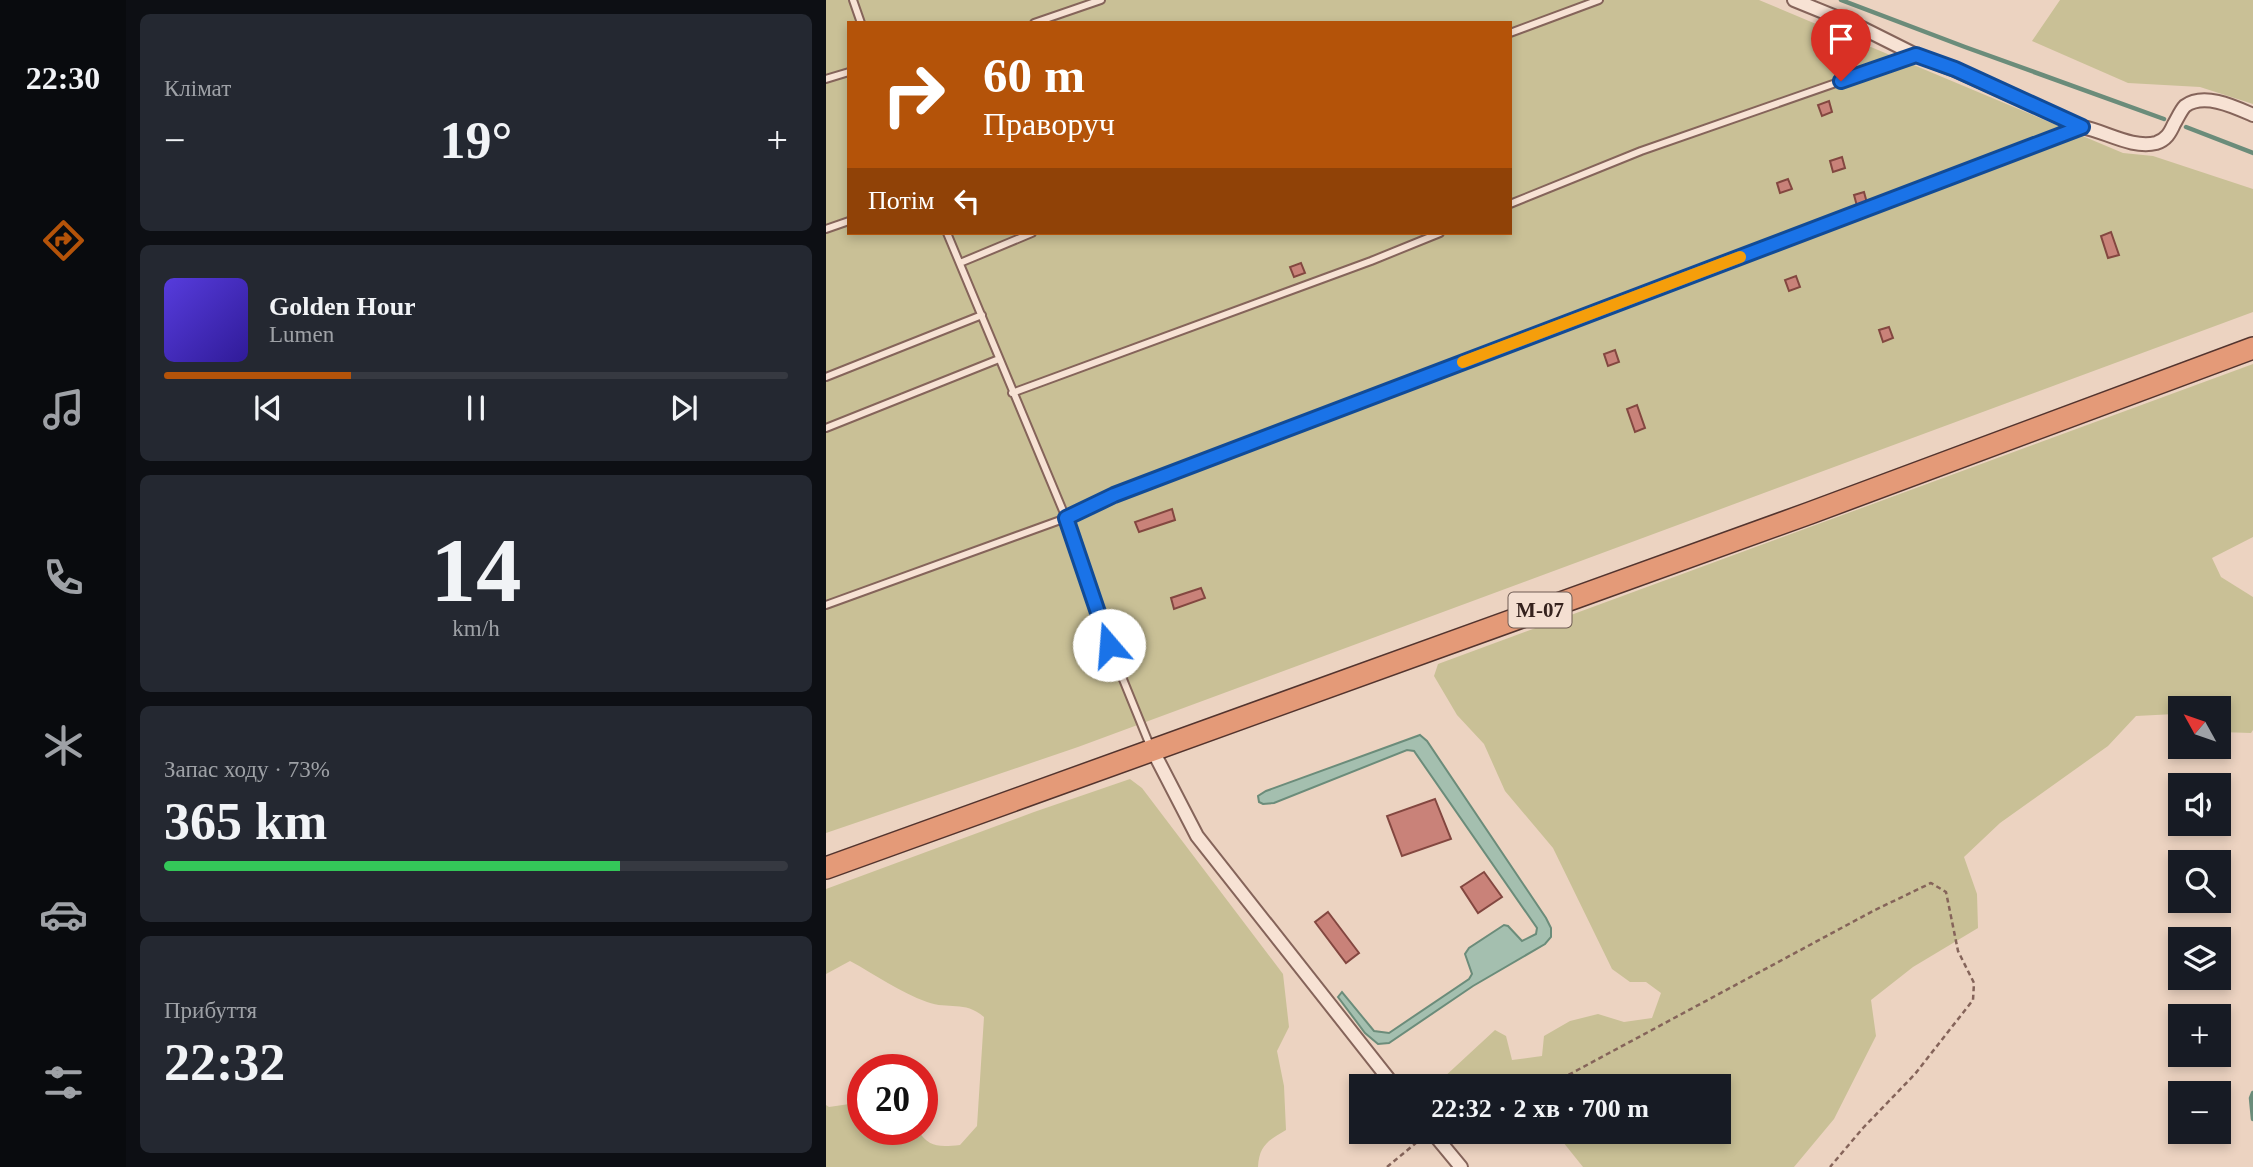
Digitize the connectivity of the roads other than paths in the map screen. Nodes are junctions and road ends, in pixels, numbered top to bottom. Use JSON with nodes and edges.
{"nodes":[{"id":1,"x":853,"y":0,"type":"edge"},
{"id":2,"x":1101,"y":0,"type":"edge"},
{"id":3,"x":1599,"y":0,"type":"edge"},
{"id":4,"x":1794,"y":0,"type":"edge"},
{"id":5,"x":860,"y":21,"type":"edge"},
{"id":6,"x":1040,"y":21,"type":"edge"},
{"id":7,"x":1512,"y":32,"type":"edge"},
{"id":8,"x":1916,"y":55,"type":"junction"},
{"id":9,"x":847,"y":73,"type":"edge"},
{"id":10,"x":826,"y":79,"type":"edge"},
{"id":11,"x":2253,"y":115,"type":"edge"},
{"id":12,"x":2082,"y":127,"type":"junction"},
{"id":13,"x":1512,"y":203,"type":"edge"},
{"id":14,"x":847,"y":222,"type":"edge"},
{"id":15,"x":826,"y":229,"type":"edge"},
{"id":16,"x":948,"y":235,"type":"edge"},
{"id":17,"x":1027,"y":235,"type":"edge"},
{"id":18,"x":1435,"y":235,"type":"edge"},
{"id":19,"x":960,"y":263,"type":"junction"},
{"id":20,"x":982,"y":315,"type":"junction"},
{"id":21,"x":2253,"y":348,"type":"edge"},
{"id":22,"x":999,"y":359,"type":"junction"},
{"id":23,"x":826,"y":377,"type":"edge"},
{"id":24,"x":1012,"y":393,"type":"junction"},
{"id":25,"x":826,"y":428,"type":"edge"},
{"id":26,"x":1066,"y":518,"type":"junction"},
{"id":27,"x":826,"y":604,"type":"edge"},
{"id":28,"x":1152,"y":749,"type":"junction"},
{"id":29,"x":826,"y":868,"type":"edge"},
{"id":30,"x":1385,"y":1074,"type":"edge"},
{"id":31,"x":1441,"y":1144,"type":"edge"},
{"id":32,"x":1461,"y":1167,"type":"edge"}],
"edges":[{"from":1,"to":5,"type":"lane"},
{"from":2,"to":6,"type":"lane"},
{"from":3,"to":7,"type":"lane"},
{"from":4,"to":8,"type":"street"},
{"from":8,"to":12,"type":"street"},
{"from":8,"to":13,"type":"lane"},
{"from":9,"to":10,"type":"lane"},
{"from":11,"to":12,"type":"street"},
{"from":12,"to":26,"type":"lane"},
{"from":14,"to":15,"type":"lane"},
{"from":16,"to":19,"type":"lane"},
{"from":17,"to":19,"type":"lane"},
{"from":18,"to":24,"type":"lane"},
{"from":19,"to":20,"type":"lane"},
{"from":20,"to":22,"type":"lane"},
{"from":20,"to":23,"type":"lane"},
{"from":21,"to":28,"type":"highway","number":"М-07"},
{"from":22,"to":24,"type":"lane"},
{"from":22,"to":25,"type":"lane"},
{"from":24,"to":26,"type":"lane"},
{"from":26,"to":27,"type":"lane"},
{"from":26,"to":28,"type":"lane"},
{"from":28,"to":29,"type":"highway","number":"М-07"},
{"from":28,"to":30,"type":"street"},
{"from":31,"to":32,"type":"street"}]}
